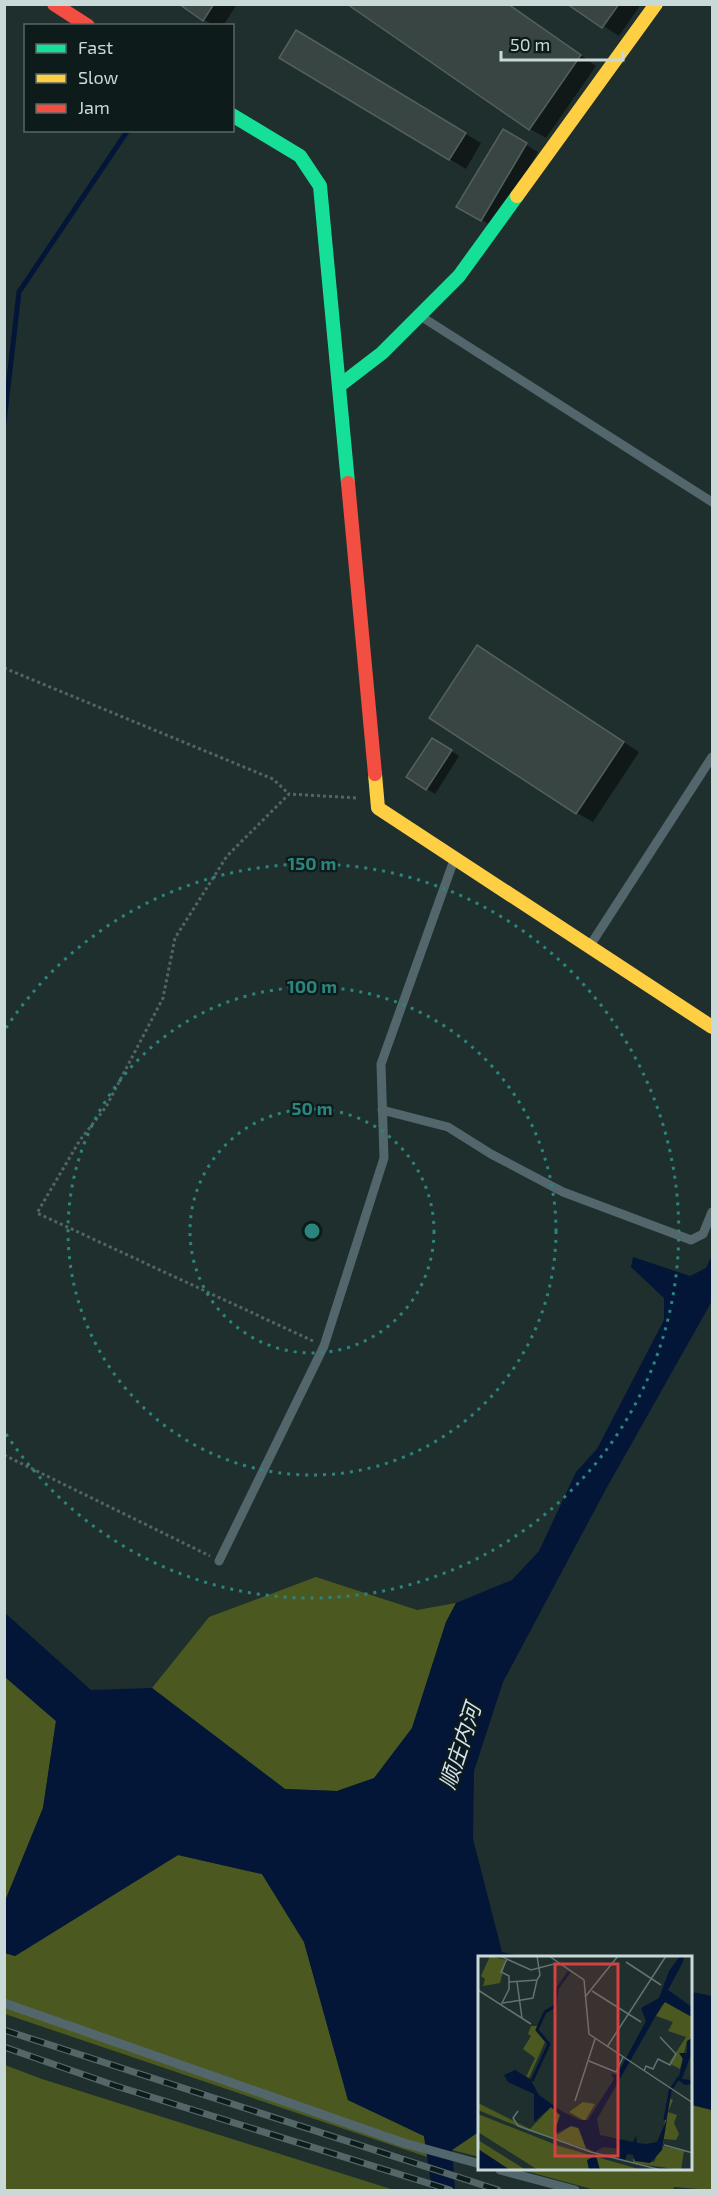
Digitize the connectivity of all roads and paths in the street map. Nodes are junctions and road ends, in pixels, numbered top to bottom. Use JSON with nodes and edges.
{"nodes":[{"id":1,"x":54,"y":4,"type":"edge"},
{"id":2,"x":656,"y":4,"type":"edge"},
{"id":3,"x":85,"y":24,"type":"edge"},
{"id":4,"x":234,"y":116,"type":"edge"},
{"id":5,"x":420,"y":316,"type":"junction"},
{"id":6,"x":339,"y":386,"type":"junction"},
{"id":7,"x":712,"y":502,"type":"edge"},
{"id":8,"x":4,"y":668,"type":"edge"},
{"id":9,"x":712,"y":757,"type":"edge"},
{"id":10,"x":289,"y":794,"type":"junction"},
{"id":11,"x":378,"y":808,"type":"junction"},
{"id":12,"x":454,"y":858,"type":"junction"},
{"id":13,"x":590,"y":946,"type":"junction"},
{"id":14,"x":712,"y":1027,"type":"edge"},
{"id":15,"x":382,"y":1110,"type":"junction"},
{"id":16,"x":712,"y":1212,"type":"edge"},
{"id":17,"x":324,"y":1346,"type":"junction"},
{"id":18,"x":4,"y":1455,"type":"edge"},
{"id":19,"x":219,"y":1561,"type":"joint"},
{"id":20,"x":4,"y":2003,"type":"edge"},
{"id":21,"x":478,"y":2163,"type":"edge"},
{"id":22,"x":508,"y":2171,"type":"edge"},
{"id":23,"x":575,"y":2190,"type":"edge"}],
"edges":[{"from":1,"to":3,"type":"street"},
{"from":2,"to":5,"type":"street"},
{"from":4,"to":6,"type":"street"},
{"from":5,"to":6,"type":"street"},
{"from":5,"to":7,"type":"lane"},
{"from":6,"to":11,"type":"street"},
{"from":8,"to":10,"type":"path"},
{"from":9,"to":13,"type":"lane"},
{"from":10,"to":11,"type":"path"},
{"from":10,"to":17,"type":"path"},
{"from":11,"to":12,"type":"street"},
{"from":12,"to":13,"type":"street"},
{"from":12,"to":15,"type":"lane"},
{"from":13,"to":14,"type":"street"},
{"from":15,"to":16,"type":"lane"},
{"from":15,"to":17,"type":"lane"},
{"from":17,"to":19,"type":"lane"},
{"from":18,"to":19,"type":"path"},
{"from":20,"to":21,"type":"lane"},
{"from":22,"to":23,"type":"lane"}]}
